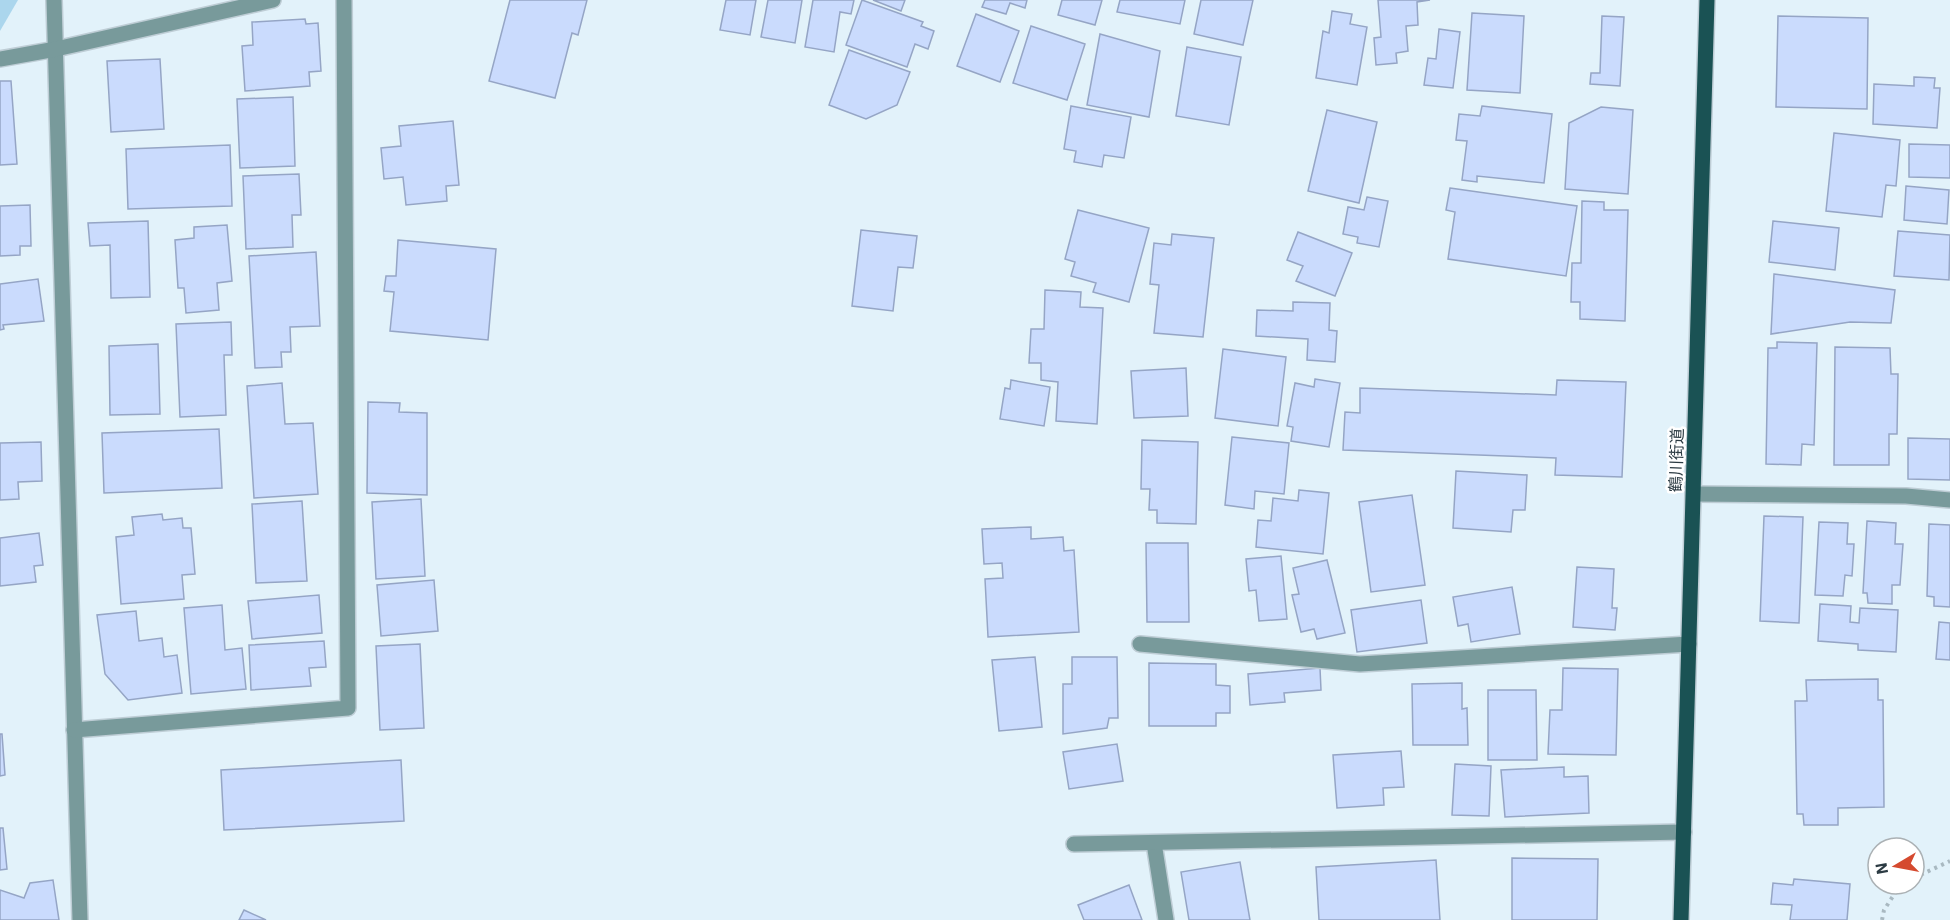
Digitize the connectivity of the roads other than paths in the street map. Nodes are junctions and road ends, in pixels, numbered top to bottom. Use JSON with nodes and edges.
{"nodes":[{"id":1,"x":54,"y":0,"type":"edge"},
{"id":2,"x":273,"y":0,"type":"edge"},
{"id":3,"x":344,"y":0,"type":"edge"},
{"id":4,"x":1707,"y":0,"type":"edge"},
{"id":5,"x":56,"y":49,"type":"junction"},
{"id":6,"x":0,"y":59,"type":"edge"},
{"id":7,"x":1694,"y":494,"type":"junction"},
{"id":8,"x":1950,"y":500,"type":"edge"},
{"id":9,"x":1140,"y":644,"type":"dead end"},
{"id":10,"x":1689,"y":644,"type":"junction"},
{"id":11,"x":74,"y":730,"type":"junction"},
{"id":12,"x":1684,"y":832,"type":"junction"},
{"id":13,"x":1154,"y":843,"type":"junction"},
{"id":14,"x":1074,"y":844,"type":"dead end"},
{"id":15,"x":80,"y":920,"type":"edge"},
{"id":16,"x":1166,"y":920,"type":"edge"},
{"id":17,"x":1681,"y":920,"type":"edge"}],
"edges":[{"from":1,"to":5,"type":"street"},
{"from":2,"to":5,"type":"street"},
{"from":3,"to":11,"type":"street"},
{"from":4,"to":7,"type":"main road","name":"鶴川街道"},
{"from":5,"to":6,"type":"street"},
{"from":5,"to":11,"type":"street"},
{"from":7,"to":8,"type":"street"},
{"from":7,"to":10,"type":"main road","name":"鶴川街道"},
{"from":9,"to":10,"type":"street"},
{"from":10,"to":12,"type":"main road","name":"鶴川街道"},
{"from":11,"to":15,"type":"street"},
{"from":12,"to":13,"type":"street"},
{"from":12,"to":17,"type":"main road","name":"鶴川街道"},
{"from":13,"to":14,"type":"street"},
{"from":13,"to":16,"type":"street"}]}
